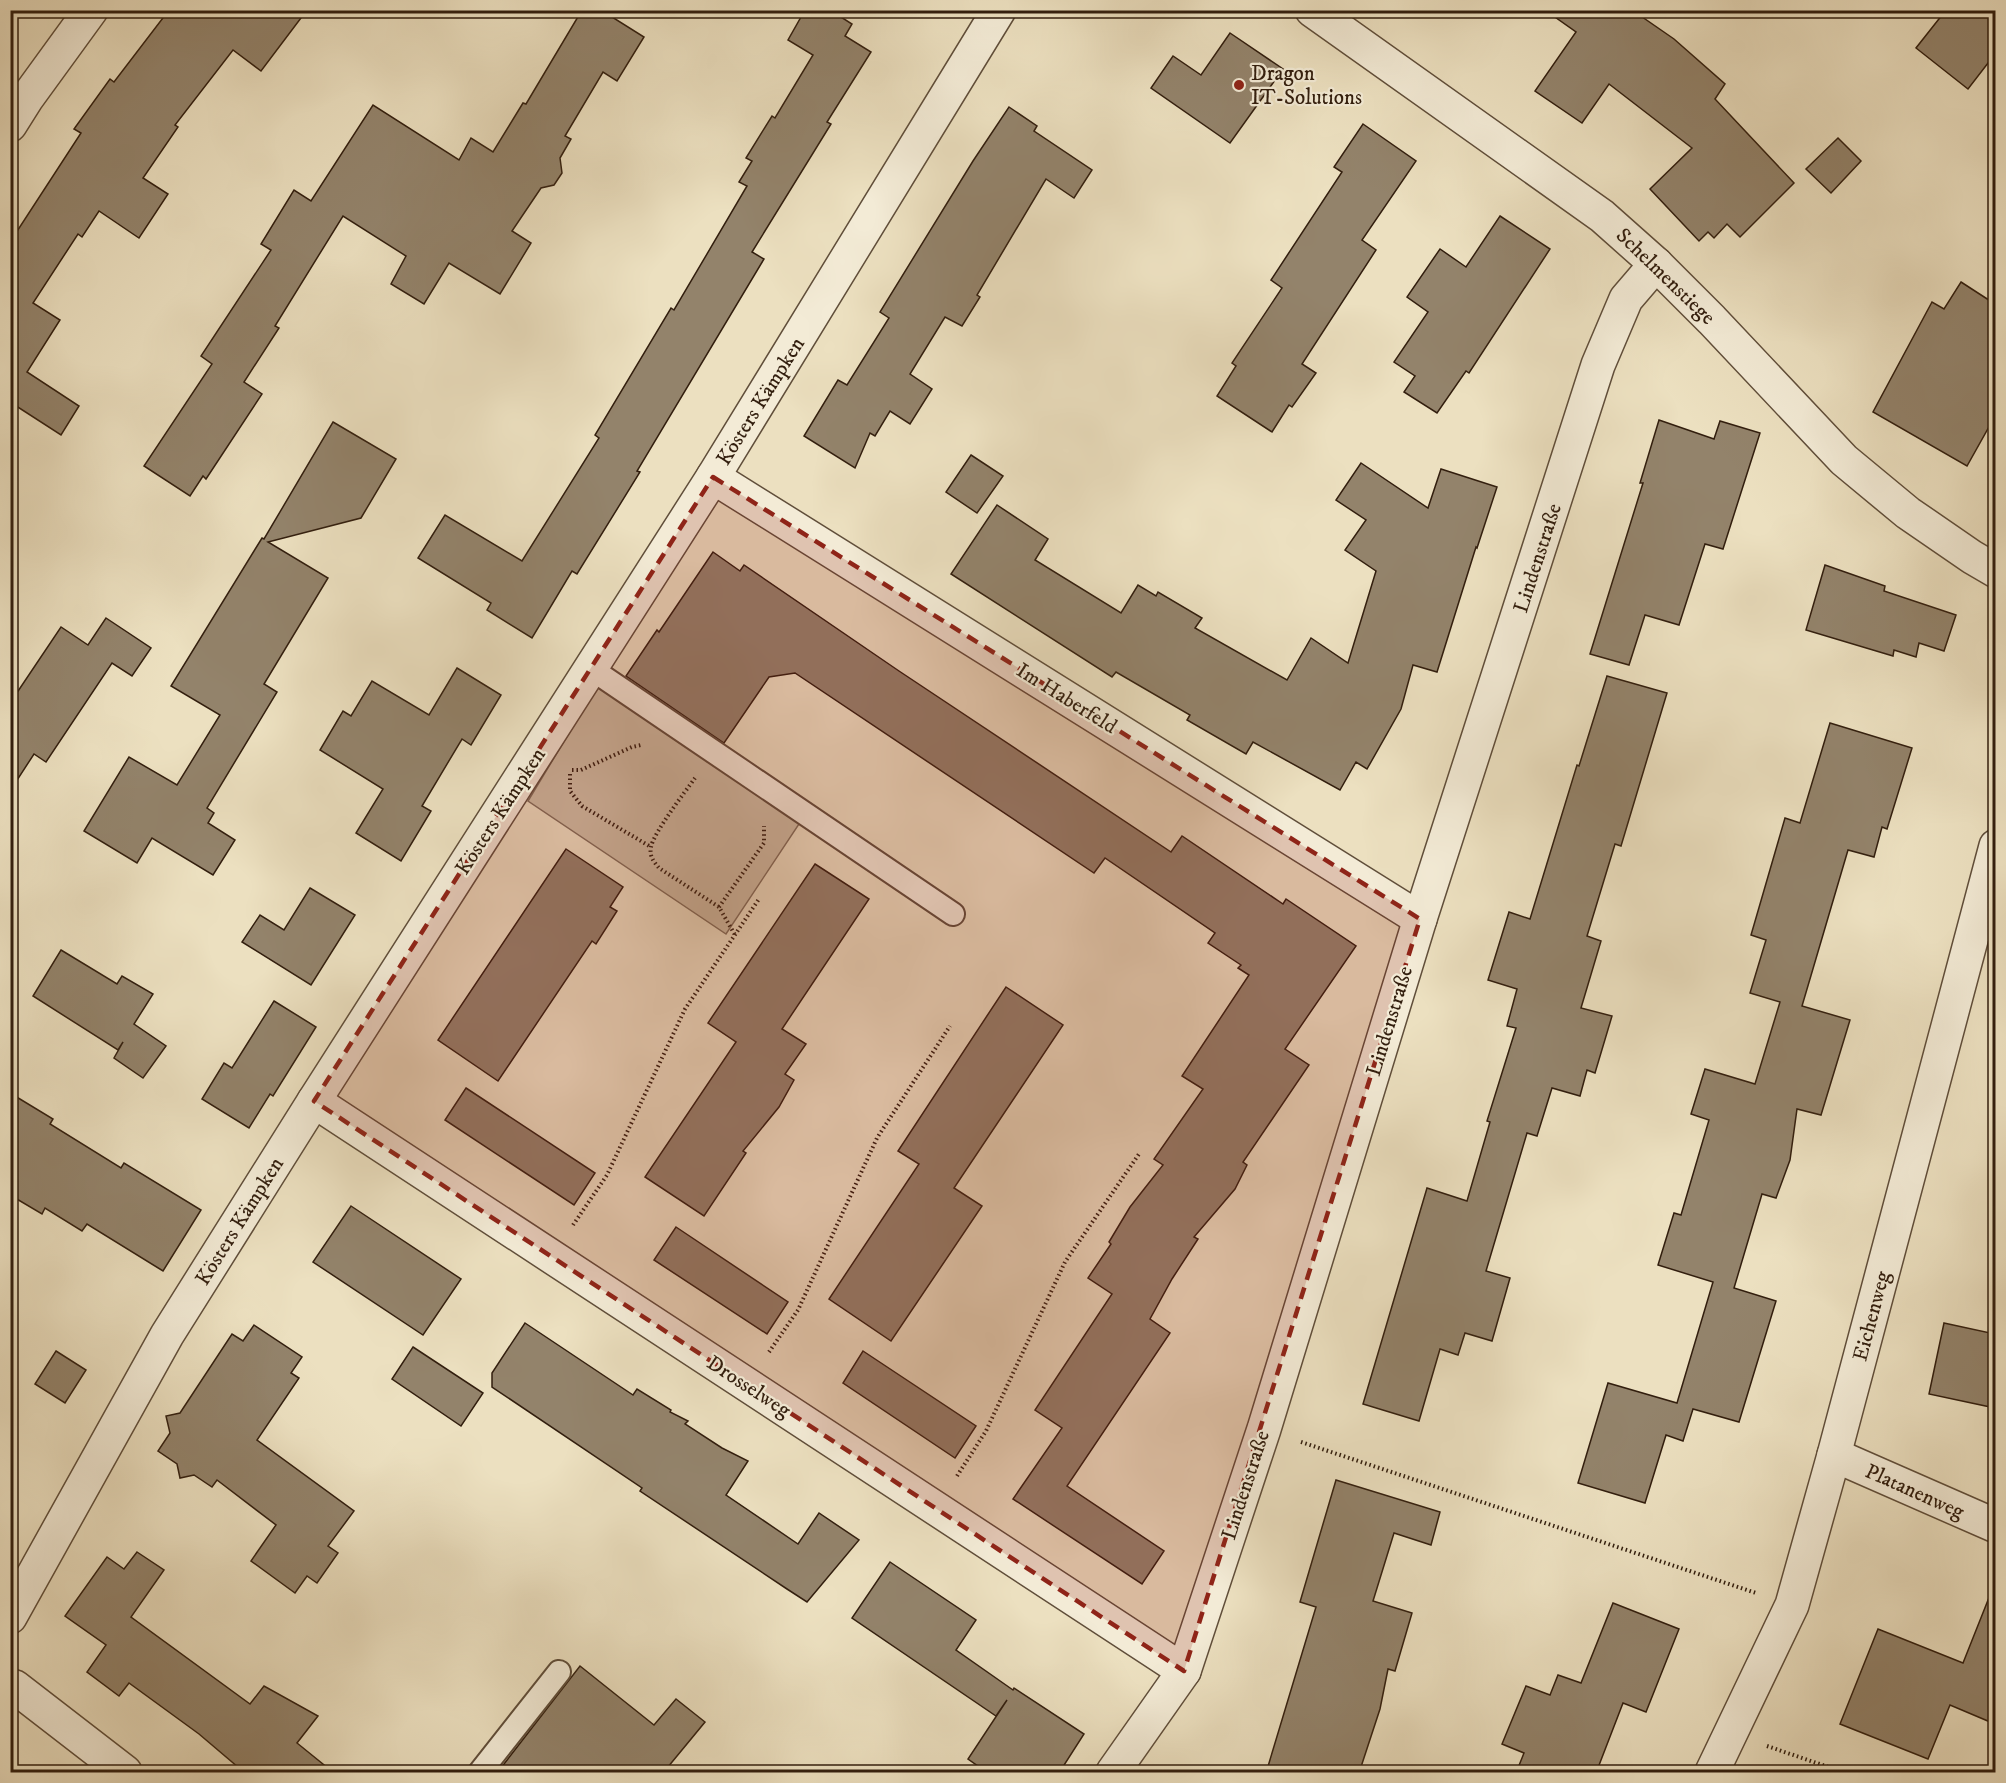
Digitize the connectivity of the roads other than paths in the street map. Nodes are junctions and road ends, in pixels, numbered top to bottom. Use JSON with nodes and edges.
{"nodes":[{"id":1,"x":91,"y":10,"type":"edge"},
{"id":2,"x":999,"y":10,"type":"edge"},
{"id":3,"x":1312,"y":10,"type":"edge"},
{"id":4,"x":16,"y":103,"type":"edge"},
{"id":5,"x":1656,"y":264,"type":"junction"},
{"id":6,"x":713,"y":477,"type":"junction"},
{"id":7,"x":1995,"y":571,"type":"edge"},
{"id":8,"x":590,"y":668,"type":"junction"},
{"id":9,"x":1995,"y":846,"type":"edge"},
{"id":10,"x":953,"y":914,"type":"dead end"},
{"id":11,"x":1420,"y":919,"type":"junction"},
{"id":12,"x":314,"y":1101,"type":"junction"},
{"id":13,"x":1834,"y":1455,"type":"junction"},
{"id":14,"x":1995,"y":1526,"type":"edge"},
{"id":15,"x":10,"y":1617,"type":"edge"},
{"id":16,"x":1184,"y":1671,"type":"junction"},
{"id":17,"x":559,"y":1672,"type":"dead end"},
{"id":18,"x":10,"y":1686,"type":"edge"},
{"id":19,"x":125,"y":1773,"type":"edge"},
{"id":20,"x":480,"y":1773,"type":"edge"},
{"id":21,"x":1113,"y":1773,"type":"edge"},
{"id":22,"x":1712,"y":1773,"type":"edge"}],
"edges":[{"from":1,"to":4,"type":"street"},
{"from":2,"to":6,"type":"street","name":"Kösters Kämpken"},
{"from":3,"to":5,"type":"street","name":"Schelmenstiege"},
{"from":5,"to":7,"type":"street","name":"Schelmenstiege"},
{"from":5,"to":11,"type":"street","name":"Lindenstraße"},
{"from":6,"to":8,"type":"street","name":"Kösters Kämpken"},
{"from":6,"to":11,"type":"street","name":"Im Haberfeld"},
{"from":8,"to":10,"type":"lane"},
{"from":8,"to":12,"type":"street","name":"Kösters Kämpken"},
{"from":9,"to":13,"type":"street","name":"Eichenweg"},
{"from":11,"to":16,"type":"street","name":"Lindenstraße"},
{"from":12,"to":15,"type":"street","name":"Kösters Kämpken"},
{"from":12,"to":16,"type":"street","name":"Drosselweg"},
{"from":13,"to":14,"type":"street","name":"Platanenweg"},
{"from":13,"to":22,"type":"street","name":"Eichenweg"},
{"from":16,"to":21,"type":"street","name":"Lindenstraße"},
{"from":17,"to":20,"type":"lane"},
{"from":18,"to":19,"type":"street"}]}
